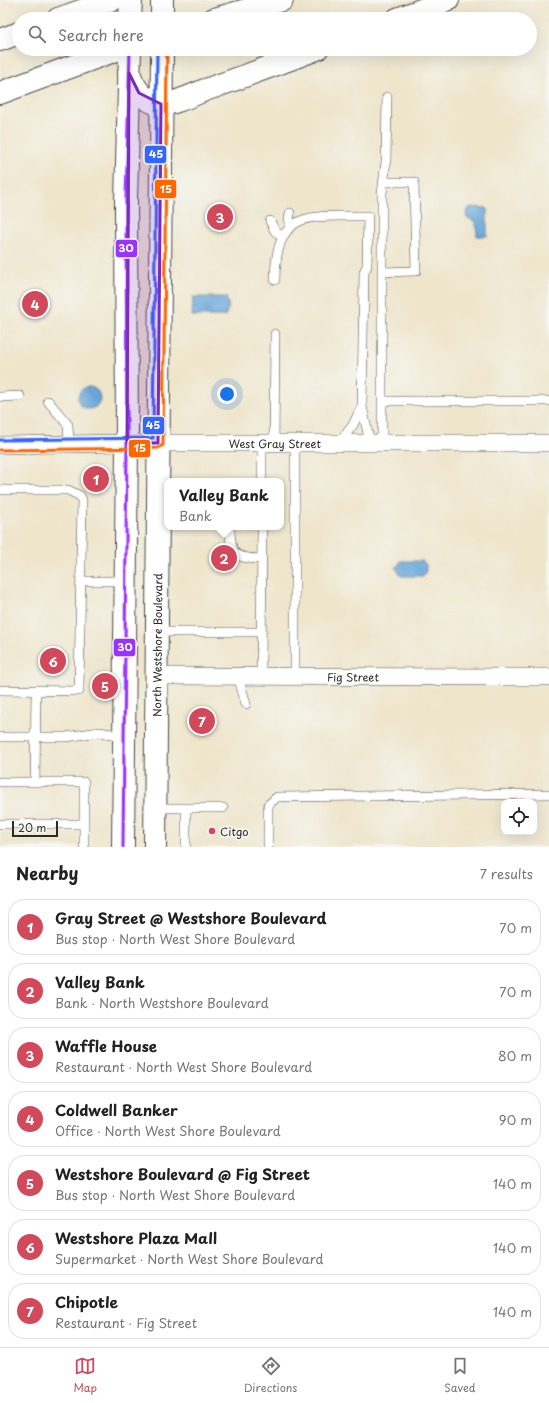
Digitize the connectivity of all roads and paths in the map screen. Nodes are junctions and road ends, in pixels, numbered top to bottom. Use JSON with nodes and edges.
{"nodes":[{"id":1,"x":112,"y":0,"type":"edge"},
{"id":2,"x":131,"y":0,"type":"edge"},
{"id":3,"x":162,"y":0,"type":"edge"},
{"id":4,"x":282,"y":0,"type":"edge"},
{"id":5,"x":448,"y":0,"type":"edge"},
{"id":6,"x":78,"y":12,"type":"edge"},
{"id":7,"x":130,"y":12,"type":"edge"},
{"id":8,"x":162,"y":12,"type":"edge"},
{"id":9,"x":239,"y":12,"type":"edge"},
{"id":10,"x":416,"y":12,"type":"edge"},
{"id":11,"x":12,"y":36,"type":"edge"},
{"id":12,"x":0,"y":40,"type":"edge"},
{"id":13,"x":99,"y":56,"type":"edge"},
{"id":14,"x":130,"y":56,"type":"edge"},
{"id":15,"x":162,"y":56,"type":"edge"},
{"id":16,"x":298,"y":56,"type":"edge"},
{"id":17,"x":129,"y":73,"type":"junction"},
{"id":18,"x":0,"y":94,"type":"edge"},
{"id":19,"x":387,"y":96,"type":"dead end"},
{"id":20,"x":161,"y":104,"type":"junction"},
{"id":21,"x":384,"y":182,"type":"junction"},
{"id":22,"x":290,"y":213,"type":"dead end"},
{"id":23,"x":270,"y":221,"type":"dead end"},
{"id":24,"x":291,"y":225,"type":"junction"},
{"id":25,"x":282,"y":237,"type":"junction"},
{"id":26,"x":382,"y":272,"type":"junction"},
{"id":27,"x":275,"y":280,"type":"dead end"},
{"id":28,"x":275,"y":334,"type":"dead end"},
{"id":29,"x":20,"y":396,"type":"dead end"},
{"id":30,"x":0,"y":397,"type":"edge"},
{"id":31,"x":48,"y":401,"type":"dead end"},
{"id":32,"x":382,"y":401,"type":"junction"},
{"id":33,"x":549,"y":401,"type":"edge"},
{"id":34,"x":362,"y":406,"type":"junction"},
{"id":35,"x":128,"y":442,"type":"junction"},
{"id":36,"x":158,"y":442,"type":"junction"},
{"id":37,"x":295,"y":442,"type":"junction"},
{"id":38,"x":268,"y":443,"type":"junction"},
{"id":39,"x":339,"y":443,"type":"junction"},
{"id":40,"x":376,"y":443,"type":"junction"},
{"id":41,"x":549,"y":443,"type":"edge"},
{"id":42,"x":70,"y":444,"type":"junction"},
{"id":43,"x":0,"y":445,"type":"edge"},
{"id":44,"x":262,"y":478,"type":"edge"},
{"id":45,"x":0,"y":490,"type":"edge"},
{"id":46,"x":230,"y":530,"type":"edge"},
{"id":47,"x":262,"y":530,"type":"edge"},
{"id":48,"x":262,"y":559,"type":"junction"},
{"id":49,"x":81,"y":581,"type":"junction"},
{"id":50,"x":126,"y":581,"type":"junction"},
{"id":51,"x":156,"y":632,"type":"junction"},
{"id":52,"x":261,"y":632,"type":"junction"},
{"id":53,"x":156,"y":676,"type":"junction"},
{"id":54,"x":238,"y":676,"type":"junction"},
{"id":55,"x":261,"y":676,"type":"junction"},
{"id":56,"x":295,"y":676,"type":"junction"},
{"id":57,"x":549,"y":677,"type":"edge"},
{"id":58,"x":0,"y":690,"type":"edge"},
{"id":59,"x":36,"y":690,"type":"junction"},
{"id":60,"x":246,"y":704,"type":"dead end"},
{"id":61,"x":124,"y":736,"type":"junction"},
{"id":62,"x":0,"y":737,"type":"edge"},
{"id":63,"x":35,"y":738,"type":"junction"},
{"id":64,"x":0,"y":782,"type":"edge"},
{"id":65,"x":35,"y":782,"type":"junction"},
{"id":66,"x":549,"y":794,"type":"edge"},
{"id":67,"x":155,"y":808,"type":"junction"},
{"id":68,"x":186,"y":808,"type":"junction"},
{"id":69,"x":223,"y":808,"type":"dead end"},
{"id":70,"x":0,"y":824,"type":"edge"},
{"id":71,"x":84,"y":824,"type":"junction"},
{"id":72,"x":84,"y":847,"type":"edge"},
{"id":73,"x":123,"y":847,"type":"edge"},
{"id":74,"x":155,"y":847,"type":"edge"},
{"id":75,"x":186,"y":847,"type":"edge"},
{"id":76,"x":268,"y":847,"type":"edge"}],
"edges":[{"from":1,"to":6,"type":"main road"},
{"from":2,"to":7,"type":"main road"},
{"from":3,"to":8,"type":"main road"},
{"from":4,"to":9,"type":"main road"},
{"from":5,"to":10,"type":"main road"},
{"from":11,"to":12,"type":"main road"},
{"from":13,"to":18,"type":"main road"},
{"from":14,"to":17,"type":"main road"},
{"from":15,"to":20,"type":"main road","name":"North Westshore Boulevard"},
{"from":16,"to":20,"type":"main road"},
{"from":17,"to":20,"type":"main road"},
{"from":17,"to":35,"type":"main road"},
{"from":19,"to":21,"type":"lane"},
{"from":20,"to":36,"type":"main road","name":"North Westshore Boulevard"},
{"from":21,"to":26,"type":"lane"},
{"from":21,"to":26,"type":"lane"},
{"from":22,"to":24,"type":"lane"},
{"from":23,"to":25,"type":"lane"},
{"from":24,"to":25,"type":"lane"},
{"from":24,"to":34,"type":"lane"},
{"from":25,"to":27,"type":"lane"},
{"from":26,"to":32,"type":"lane"},
{"from":28,"to":38,"type":"lane"},
{"from":29,"to":30,"type":"lane"},
{"from":31,"to":42,"type":"lane"},
{"from":32,"to":33,"type":"lane"},
{"from":32,"to":40,"type":"lane"},
{"from":34,"to":39,"type":"lane"},
{"from":34,"to":40,"type":"lane"},
{"from":35,"to":36,"type":"street","name":"West Gray Street"},
{"from":35,"to":42,"type":"street","name":"West Gray Street"},
{"from":35,"to":50,"type":"main road"},
{"from":36,"to":38,"type":"street","name":"West Gray Street"},
{"from":36,"to":51,"type":"main road","name":"North Westshore Boulevard"},
{"from":37,"to":38,"type":"street","name":"West Gray Street"},
{"from":37,"to":39,"type":"street","name":"West Gray Street"},
{"from":37,"to":56,"type":"lane"},
{"from":38,"to":44,"type":"lane"},
{"from":39,"to":40,"type":"street","name":"West Gray Street"},
{"from":40,"to":41,"type":"street","name":"West Gray Street"},
{"from":42,"to":43,"type":"street","name":"West Gray Street"},
{"from":45,"to":49,"type":"lane"},
{"from":46,"to":48,"type":"lane"},
{"from":47,"to":48,"type":"lane"},
{"from":48,"to":52,"type":"lane"},
{"from":49,"to":50,"type":"lane"},
{"from":49,"to":59,"type":"lane"},
{"from":50,"to":61,"type":"main road"},
{"from":51,"to":52,"type":"lane"},
{"from":51,"to":53,"type":"main road","name":"North Westshore Boulevard"},
{"from":52,"to":55,"type":"lane"},
{"from":53,"to":54,"type":"street","name":"Fig Street"},
{"from":53,"to":67,"type":"main road","name":"North Westshore Boulevard"},
{"from":54,"to":55,"type":"street","name":"Fig Street"},
{"from":54,"to":60,"type":"lane"},
{"from":55,"to":56,"type":"street","name":"Fig Street"},
{"from":56,"to":57,"type":"street","name":"Fig Street"},
{"from":58,"to":59,"type":"lane"},
{"from":59,"to":63,"type":"lane"},
{"from":61,"to":63,"type":"lane"},
{"from":61,"to":73,"type":"main road"},
{"from":62,"to":63,"type":"lane"},
{"from":63,"to":65,"type":"lane"},
{"from":64,"to":65,"type":"lane"},
{"from":65,"to":71,"type":"lane"},
{"from":66,"to":76,"type":"lane"},
{"from":67,"to":68,"type":"lane"},
{"from":67,"to":74,"type":"main road","name":"North Westshore Boulevard"},
{"from":68,"to":69,"type":"lane"},
{"from":68,"to":75,"type":"lane"},
{"from":70,"to":71,"type":"lane"},
{"from":71,"to":72,"type":"lane"}]}
